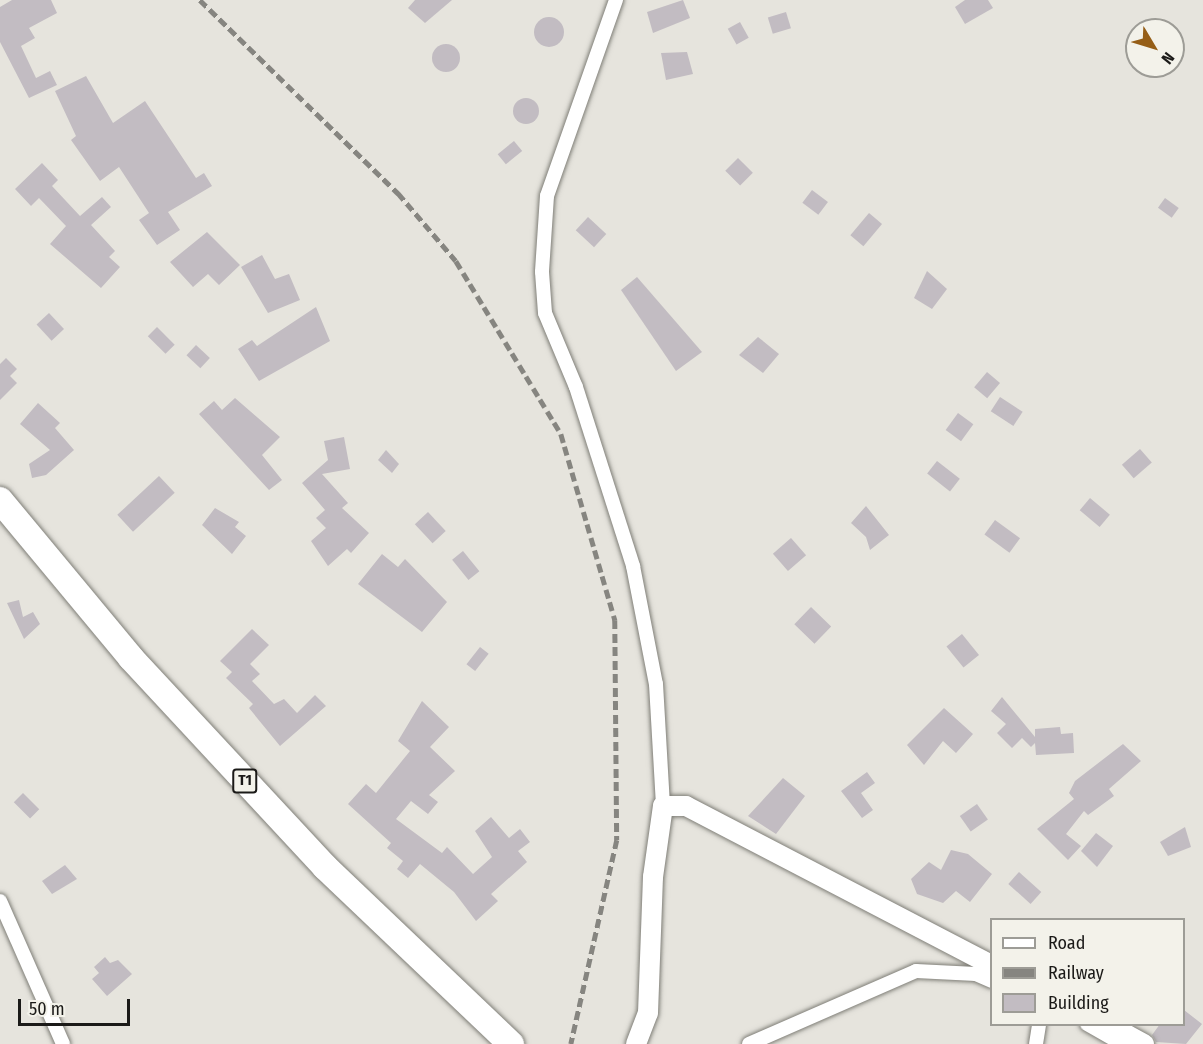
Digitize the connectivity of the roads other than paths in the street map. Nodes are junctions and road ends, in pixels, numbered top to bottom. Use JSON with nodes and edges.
{"nodes":[{"id":1,"x":616,"y":0,"type":"edge"},
{"id":2,"x":0,"y":500,"type":"edge"},
{"id":3,"x":663,"y":806,"type":"junction"},
{"id":4,"x":0,"y":901,"type":"edge"},
{"id":5,"x":990,"y":963,"type":"edge"},
{"id":6,"x":990,"y":980,"type":"edge"},
{"id":7,"x":1039,"y":1026,"type":"edge"},
{"id":8,"x":1090,"y":1026,"type":"edge"},
{"id":9,"x":1111,"y":1026,"type":"edge"},
{"id":10,"x":63,"y":1044,"type":"edge"},
{"id":11,"x":511,"y":1044,"type":"edge"},
{"id":12,"x":636,"y":1044,"type":"edge"},
{"id":13,"x":749,"y":1044,"type":"edge"},
{"id":14,"x":1036,"y":1044,"type":"edge"},
{"id":15,"x":1122,"y":1044,"type":"edge"},
{"id":16,"x":1144,"y":1044,"type":"edge"}],
"edges":[{"from":1,"to":3,"type":"street"},
{"from":2,"to":11,"type":"highway","number":"T1"},
{"from":3,"to":5,"type":"street"},
{"from":3,"to":12,"type":"street"},
{"from":4,"to":10,"type":"street"},
{"from":6,"to":13,"type":"street"},
{"from":7,"to":14,"type":"street"},
{"from":8,"to":15,"type":"street"},
{"from":9,"to":16,"type":"street"}]}
